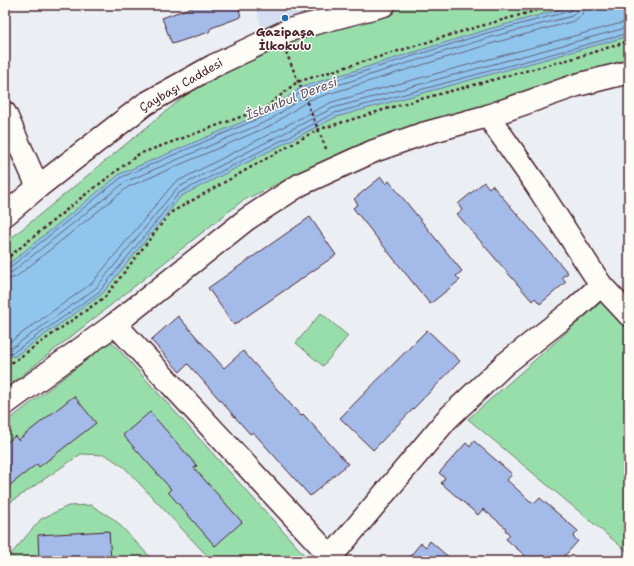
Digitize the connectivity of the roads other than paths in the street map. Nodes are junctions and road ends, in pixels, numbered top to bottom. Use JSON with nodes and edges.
{"nodes":[{"id":1,"x":384,"y":5,"type":"edge"},
{"id":2,"x":629,"y":72,"type":"edge"},
{"id":3,"x":488,"y":116,"type":"junction"},
{"id":4,"x":6,"y":117,"type":"edge"},
{"id":5,"x":38,"y":187,"type":"junction"},
{"id":6,"x":5,"y":215,"type":"edge"},
{"id":7,"x":601,"y":285,"type":"junction"},
{"id":8,"x":629,"y":315,"type":"edge"},
{"id":9,"x":115,"y":324,"type":"junction"},
{"id":10,"x":5,"y":404,"type":"edge"},
{"id":11,"x":333,"y":559,"type":"edge"}],
"edges":[{"from":1,"to":5,"type":"street","name":"Çaybaşı Caddesi"},
{"from":2,"to":3,"type":"street"},
{"from":3,"to":7,"type":"street"},
{"from":3,"to":9,"type":"street"},
{"from":4,"to":5,"type":"street"},
{"from":5,"to":6,"type":"street","name":"Çaybaşı Caddesi"},
{"from":7,"to":8,"type":"street"},
{"from":7,"to":11,"type":"street"},
{"from":9,"to":10,"type":"street"},
{"from":9,"to":11,"type":"street"}]}
